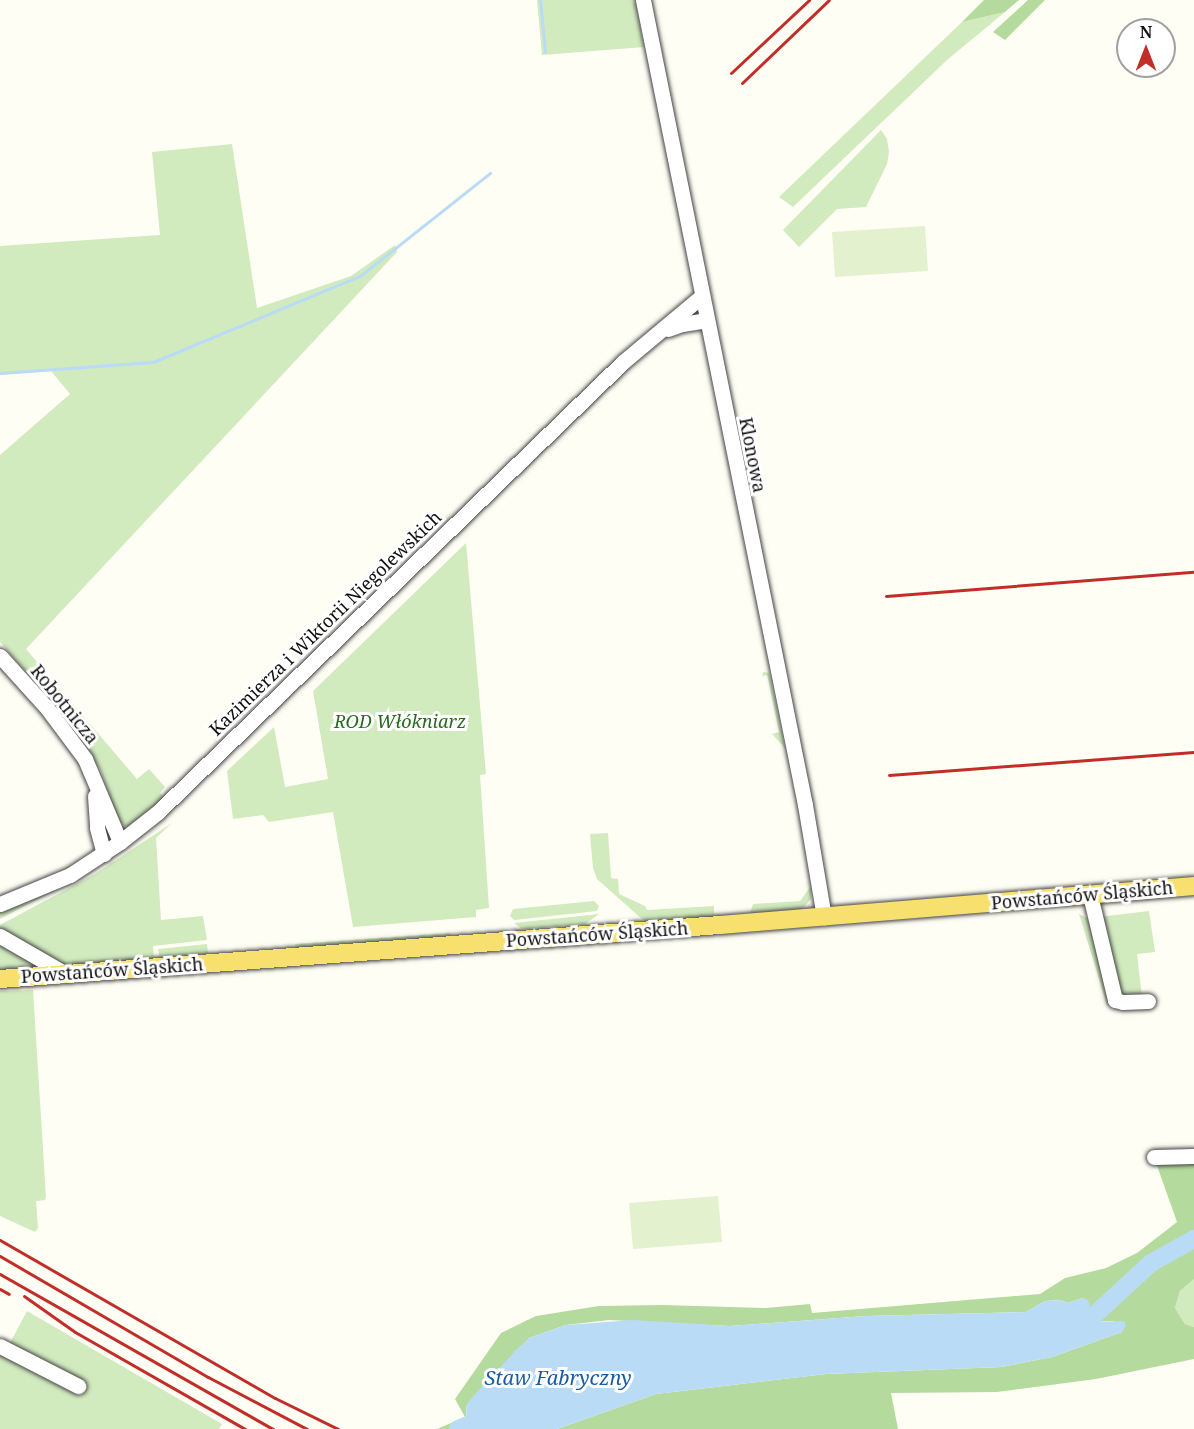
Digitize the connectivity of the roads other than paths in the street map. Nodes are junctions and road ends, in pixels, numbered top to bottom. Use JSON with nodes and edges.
{"nodes":[{"id":1,"x":643,"y":0,"type":"edge"},
{"id":2,"x":702,"y":296,"type":"junction"},
{"id":3,"x":706,"y":320,"type":"junction"},
{"id":4,"x":655,"y":336,"type":"junction"},
{"id":5,"x":0,"y":656,"type":"edge"},
{"id":6,"x":94,"y":781,"type":"junction"},
{"id":7,"x":120,"y":843,"type":"junction"},
{"id":8,"x":104,"y":854,"type":"junction"},
{"id":9,"x":1194,"y":886,"type":"edge"},
{"id":10,"x":1090,"y":895,"type":"junction"},
{"id":11,"x":0,"y":904,"type":"edge"},
{"id":12,"x":824,"y":917,"type":"junction"},
{"id":13,"x":0,"y":936,"type":"edge"},
{"id":14,"x":66,"y":974,"type":"junction"},
{"id":15,"x":0,"y":979,"type":"edge"},
{"id":16,"x":1148,"y":1001,"type":"dead end"},
{"id":17,"x":1194,"y":1156,"type":"edge"},
{"id":18,"x":1154,"y":1157,"type":"dead end"},
{"id":19,"x":0,"y":1346,"type":"edge"},
{"id":20,"x":78,"y":1386,"type":"dead end"}],
"edges":[{"from":1,"to":2,"type":"street","name":"Klonowa"},
{"from":2,"to":3,"type":"street","name":"Klonowa"},
{"from":2,"to":4,"type":"street"},
{"from":3,"to":4,"type":"street"},
{"from":3,"to":12,"type":"street","name":"Klonowa"},
{"from":4,"to":7,"type":"street","name":"Kazimierza i Wiktorii Niegolewskich"},
{"from":5,"to":6,"type":"street","name":"Robotnicza"},
{"from":6,"to":7,"type":"street","name":"Robotnicza"},
{"from":6,"to":8,"type":"street","name":"Robotnicza"},
{"from":7,"to":8,"type":"street","name":"Kazimierza i Wiktorii Niegolewskich"},
{"from":8,"to":11,"type":"street","name":"Kazimierza i Wiktorii Niegolewskich"},
{"from":9,"to":10,"type":"main road","name":"Powstańców Śląskich"},
{"from":10,"to":12,"type":"main road","name":"Powstańców Śląskich"},
{"from":10,"to":16,"type":"street"},
{"from":12,"to":14,"type":"main road","name":"Powstańców Śląskich"},
{"from":13,"to":14,"type":"street"},
{"from":14,"to":15,"type":"main road","name":"Powstańców Śląskich"},
{"from":17,"to":18,"type":"street"},
{"from":19,"to":20,"type":"street"}]}
